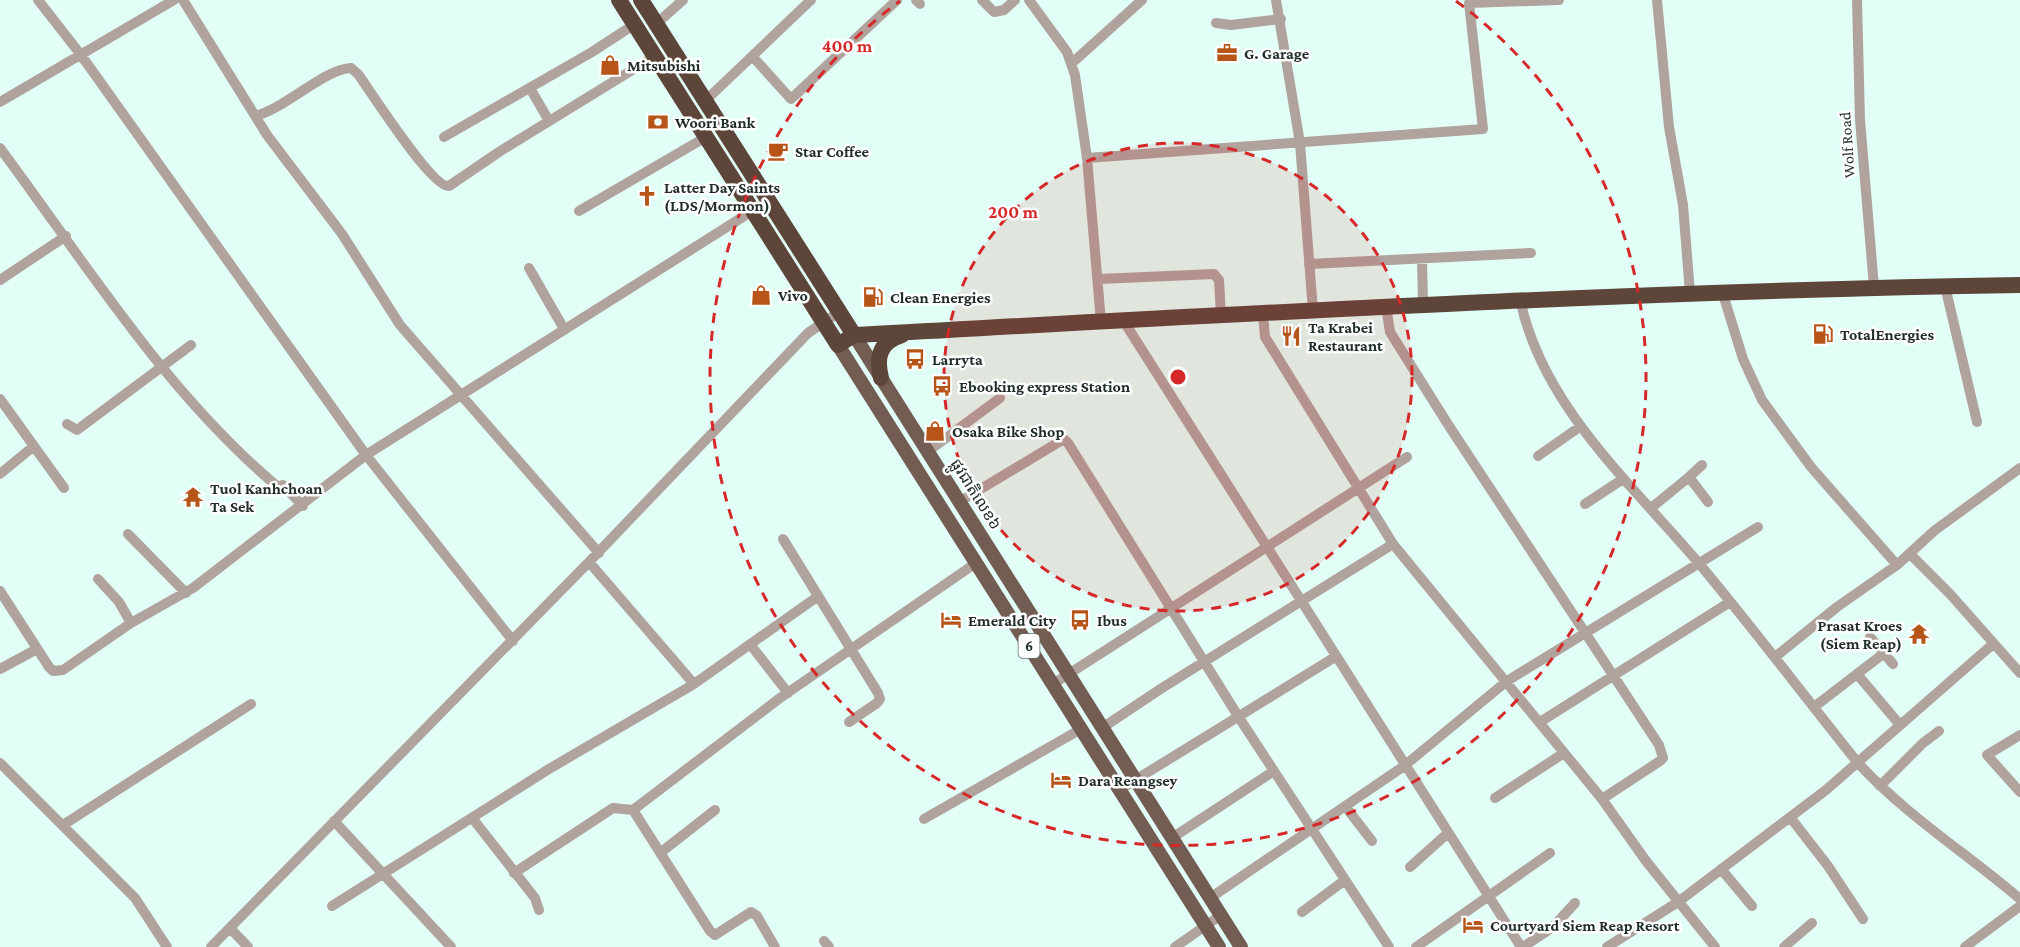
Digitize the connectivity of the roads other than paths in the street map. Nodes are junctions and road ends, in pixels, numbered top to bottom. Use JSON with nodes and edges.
{"nodes":[{"id":1,"x":38,"y":0,"type":"edge"},
{"id":2,"x":174,"y":0,"type":"edge"},
{"id":3,"x":183,"y":0,"type":"edge"},
{"id":4,"x":619,"y":0,"type":"edge"},
{"id":5,"x":641,"y":0,"type":"edge"},
{"id":6,"x":683,"y":0,"type":"edge"},
{"id":7,"x":811,"y":0,"type":"edge"},
{"id":8,"x":897,"y":0,"type":"edge"},
{"id":9,"x":982,"y":0,"type":"edge"},
{"id":10,"x":1015,"y":0,"type":"edge"},
{"id":11,"x":1029,"y":0,"type":"edge"},
{"id":12,"x":1143,"y":0,"type":"edge"},
{"id":13,"x":1276,"y":0,"type":"edge"},
{"id":14,"x":1559,"y":0,"type":"edge"},
{"id":15,"x":1657,"y":0,"type":"edge"},
{"id":16,"x":1857,"y":0,"type":"edge"},
{"id":17,"x":1494,"y":1,"type":"edge"},
{"id":18,"x":1281,"y":19,"type":"junction"},
{"id":19,"x":1216,"y":23,"type":"dead end"},
{"id":20,"x":634,"y":24,"type":"junction"},
{"id":21,"x":656,"y":24,"type":"junction"},
{"id":22,"x":81,"y":55,"type":"junction"},
{"id":23,"x":655,"y":57,"type":"junction"},
{"id":24,"x":753,"y":57,"type":"junction"},
{"id":25,"x":1072,"y":63,"type":"junction"},
{"id":26,"x":530,"y":88,"type":"junction"},
{"id":27,"x":705,"y":101,"type":"junction"},
{"id":28,"x":0,"y":102,"type":"edge"},
{"id":29,"x":255,"y":116,"type":"junction"},
{"id":30,"x":549,"y":121,"type":"junction"},
{"id":31,"x":444,"y":137,"type":"dead end"},
{"id":32,"x":706,"y":137,"type":"junction"},
{"id":33,"x":1300,"y":143,"type":"junction"},
{"id":34,"x":0,"y":148,"type":"edge"},
{"id":35,"x":1087,"y":158,"type":"junction"},
{"id":36,"x":768,"y":201,"type":"junction"},
{"id":37,"x":579,"y":211,"type":"dead end"},
{"id":38,"x":753,"y":211,"type":"junction"},
{"id":39,"x":66,"y":236,"type":"junction"},
{"id":40,"x":1531,"y":253,"type":"dead end"},
{"id":41,"x":1422,"y":260,"type":"junction"},
{"id":42,"x":1310,"y":264,"type":"junction"},
{"id":43,"x":529,"y":268,"type":"dead end"},
{"id":44,"x":1099,"y":279,"type":"junction"},
{"id":45,"x":0,"y":280,"type":"edge"},
{"id":46,"x":2020,"y":285,"type":"edge"},
{"id":47,"x":1945,"y":286,"type":"junction"},
{"id":48,"x":1874,"y":287,"type":"junction"},
{"id":49,"x":1722,"y":291,"type":"junction"},
{"id":50,"x":1690,"y":293,"type":"junction"},
{"id":51,"x":1520,"y":299,"type":"junction"},
{"id":52,"x":1423,"y":304,"type":"junction"},
{"id":53,"x":1386,"y":306,"type":"junction"},
{"id":54,"x":1312,"y":311,"type":"junction"},
{"id":55,"x":839,"y":312,"type":"junction"},
{"id":56,"x":1263,"y":314,"type":"junction"},
{"id":57,"x":1221,"y":315,"type":"junction"},
{"id":58,"x":1123,"y":320,"type":"junction"},
{"id":59,"x":824,"y":322,"type":"junction"},
{"id":60,"x":1101,"y":322,"type":"junction"},
{"id":61,"x":564,"y":329,"type":"junction"},
{"id":62,"x":913,"y":332,"type":"junction"},
{"id":63,"x":854,"y":335,"type":"junction"},
{"id":64,"x":191,"y":345,"type":"dead end"},
{"id":65,"x":838,"y":345,"type":"junction"},
{"id":66,"x":162,"y":369,"type":"junction"},
{"id":67,"x":881,"y":378,"type":"junction"},
{"id":68,"x":460,"y":394,"type":"junction"},
{"id":69,"x":1000,"y":398,"type":"dead end"},
{"id":70,"x":0,"y":399,"type":"edge"},
{"id":71,"x":1977,"y":422,"type":"dead end"},
{"id":72,"x":67,"y":424,"type":"dead end"},
{"id":73,"x":1581,"y":426,"type":"junction"},
{"id":74,"x":34,"y":446,"type":"junction"},
{"id":75,"x":927,"y":452,"type":"junction"},
{"id":76,"x":366,"y":455,"type":"junction"},
{"id":77,"x":1538,"y":456,"type":"dead end"},
{"id":78,"x":1407,"y":457,"type":"dead end"},
{"id":79,"x":1702,"y":465,"type":"dead end"},
{"id":80,"x":2020,"y":468,"type":"edge"},
{"id":81,"x":0,"y":474,"type":"edge"},
{"id":82,"x":1689,"y":477,"type":"junction"},
{"id":83,"x":1623,"y":478,"type":"junction"},
{"id":84,"x":64,"y":488,"type":"dead end"},
{"id":85,"x":1359,"y":488,"type":"junction"},
{"id":86,"x":959,"y":502,"type":"junction"},
{"id":87,"x":1708,"y":502,"type":"dead end"},
{"id":88,"x":1585,"y":504,"type":"dead end"},
{"id":89,"x":303,"y":506,"type":"junction"},
{"id":90,"x":1651,"y":508,"type":"junction"},
{"id":91,"x":1758,"y":527,"type":"dead end"},
{"id":92,"x":128,"y":534,"type":"dead end"},
{"id":93,"x":783,"y":539,"type":"dead end"},
{"id":94,"x":1393,"y":544,"type":"junction"},
{"id":95,"x":1266,"y":546,"type":"junction"},
{"id":96,"x":599,"y":553,"type":"junction"},
{"id":97,"x":1910,"y":554,"type":"junction"},
{"id":98,"x":589,"y":562,"type":"junction"},
{"id":99,"x":976,"y":563,"type":"junction"},
{"id":100,"x":1700,"y":564,"type":"junction"},
{"id":101,"x":1897,"y":565,"type":"junction"},
{"id":102,"x":98,"y":579,"type":"dead end"},
{"id":103,"x":0,"y":591,"type":"edge"},
{"id":104,"x":186,"y":593,"type":"junction"},
{"id":105,"x":817,"y":597,"type":"junction"},
{"id":106,"x":1300,"y":602,"type":"junction"},
{"id":107,"x":1731,"y":602,"type":"junction"},
{"id":108,"x":1171,"y":608,"type":"junction"},
{"id":109,"x":131,"y":623,"type":"junction"},
{"id":110,"x":1584,"y":633,"type":"junction"},
{"id":111,"x":1870,"y":637,"type":"dead end"},
{"id":112,"x":513,"y":641,"type":"junction"},
{"id":113,"x":750,"y":644,"type":"junction"},
{"id":114,"x":1993,"y":644,"type":"junction"},
{"id":115,"x":37,"y":649,"type":"junction"},
{"id":116,"x":850,"y":650,"type":"junction"},
{"id":117,"x":1883,"y":654,"type":"junction"},
{"id":118,"x":1335,"y":657,"type":"junction"},
{"id":119,"x":1775,"y":657,"type":"junction"},
{"id":120,"x":1205,"y":662,"type":"junction"},
{"id":121,"x":1893,"y":664,"type":"dead end"},
{"id":122,"x":0,"y":669,"type":"edge"},
{"id":123,"x":2020,"y":673,"type":"edge"},
{"id":124,"x":1068,"y":674,"type":"junction"},
{"id":125,"x":1857,"y":674,"type":"junction"},
{"id":126,"x":1614,"y":675,"type":"junction"},
{"id":127,"x":1507,"y":681,"type":"junction"},
{"id":128,"x":694,"y":684,"type":"junction"},
{"id":129,"x":1053,"y":684,"type":"junction"},
{"id":130,"x":788,"y":693,"type":"junction"},
{"id":131,"x":251,"y":705,"type":"dead end"},
{"id":132,"x":1814,"y":707,"type":"junction"},
{"id":133,"x":1238,"y":716,"type":"junction"},
{"id":134,"x":849,"y":722,"type":"dead end"},
{"id":135,"x":1540,"y":722,"type":"junction"},
{"id":136,"x":1900,"y":725,"type":"junction"},
{"id":137,"x":1102,"y":728,"type":"junction"},
{"id":138,"x":1081,"y":729,"type":"junction"},
{"id":139,"x":1939,"y":731,"type":"dead end"},
{"id":140,"x":2020,"y":735,"type":"edge"},
{"id":141,"x":1564,"y":753,"type":"junction"},
{"id":142,"x":0,"y":762,"type":"edge"},
{"id":143,"x":1858,"y":762,"type":"junction"},
{"id":144,"x":1404,"y":766,"type":"junction"},
{"id":145,"x":1274,"y":771,"type":"junction"},
{"id":146,"x":1135,"y":780,"type":"junction"},
{"id":147,"x":1880,"y":786,"type":"junction"},
{"id":148,"x":1119,"y":790,"type":"junction"},
{"id":149,"x":2020,"y":792,"type":"edge"},
{"id":150,"x":1495,"y":798,"type":"dead end"},
{"id":151,"x":1602,"y":799,"type":"junction"},
{"id":152,"x":1345,"y":806,"type":"junction"},
{"id":153,"x":633,"y":810,"type":"junction"},
{"id":154,"x":715,"y":810,"type":"dead end"},
{"id":155,"x":1790,"y":817,"type":"junction"},
{"id":156,"x":473,"y":819,"type":"junction"},
{"id":157,"x":924,"y":819,"type":"dead end"},
{"id":158,"x":334,"y":821,"type":"junction"},
{"id":159,"x":63,"y":825,"type":"junction"},
{"id":160,"x":1312,"y":829,"type":"junction"},
{"id":161,"x":1448,"y":833,"type":"junction"},
{"id":162,"x":1172,"y":838,"type":"junction"},
{"id":163,"x":1372,"y":841,"type":"dead end"},
{"id":164,"x":660,"y":853,"type":"junction"},
{"id":165,"x":1551,"y":853,"type":"dead end"},
{"id":166,"x":1410,"y":867,"type":"dead end"},
{"id":167,"x":1721,"y":869,"type":"junction"},
{"id":168,"x":514,"y":873,"type":"junction"},
{"id":169,"x":382,"y":875,"type":"junction"},
{"id":170,"x":1345,"y":880,"type":"junction"},
{"id":171,"x":1488,"y":895,"type":"junction"},
{"id":172,"x":1210,"y":898,"type":"junction"},
{"id":173,"x":2020,"y":899,"type":"edge"},
{"id":174,"x":1678,"y":902,"type":"junction"},
{"id":175,"x":1575,"y":903,"type":"dead end"},
{"id":176,"x":332,"y":906,"type":"dead end"},
{"id":177,"x":1752,"y":906,"type":"dead end"},
{"id":178,"x":2020,"y":906,"type":"edge"},
{"id":179,"x":539,"y":910,"type":"dead end"},
{"id":180,"x":1302,"y":912,"type":"dead end"},
{"id":181,"x":1221,"y":915,"type":"junction"},
{"id":182,"x":1863,"y":919,"type":"dead end"},
{"id":183,"x":1812,"y":923,"type":"dead end"},
{"id":184,"x":1206,"y":926,"type":"junction"},
{"id":185,"x":230,"y":928,"type":"junction"},
{"id":186,"x":166,"y":947,"type":"edge"},
{"id":187,"x":211,"y":947,"type":"edge"},
{"id":188,"x":248,"y":947,"type":"edge"},
{"id":189,"x":451,"y":947,"type":"edge"},
{"id":190,"x":776,"y":947,"type":"edge"},
{"id":191,"x":1175,"y":947,"type":"edge"},
{"id":192,"x":1219,"y":947,"type":"edge"},
{"id":193,"x":1241,"y":947,"type":"edge"},
{"id":194,"x":1389,"y":947,"type":"edge"},
{"id":195,"x":1416,"y":947,"type":"edge"},
{"id":196,"x":1522,"y":947,"type":"edge"},
{"id":197,"x":1607,"y":947,"type":"edge"},
{"id":198,"x":1715,"y":947,"type":"edge"},
{"id":199,"x":1784,"y":947,"type":"edge"},
{"id":200,"x":1965,"y":947,"type":"edge"}],
"edges":[{"from":1,"to":22,"type":"street"},
{"from":2,"to":22,"type":"street"},
{"from":3,"to":29,"type":"street"},
{"from":4,"to":20,"type":"highway","number":"6"},
{"from":5,"to":21,"type":"highway","name":"ផ្លូវជាតិលេខ៦","number":"6"},
{"from":6,"to":21,"type":"street"},
{"from":7,"to":24,"type":"street"},
{"from":8,"to":24,"type":"street"},
{"from":9,"to":10,"type":"street"},
{"from":11,"to":25,"type":"street"},
{"from":12,"to":25,"type":"street"},
{"from":13,"to":18,"type":"street"},
{"from":14,"to":17,"type":"street"},
{"from":15,"to":50,"type":"street"},
{"from":16,"to":48,"type":"street","name":"Wolf Road"},
{"from":17,"to":33,"type":"street"},
{"from":18,"to":19,"type":"street"},
{"from":18,"to":33,"type":"street"},
{"from":20,"to":23,"type":"highway","number":"6"},
{"from":20,"to":26,"type":"street"},
{"from":21,"to":27,"type":"highway","name":"ផ្លូវជាតិលេខ៦","number":"6"},
{"from":22,"to":28,"type":"street"},
{"from":22,"to":76,"type":"street"},
{"from":23,"to":30,"type":"street"},
{"from":23,"to":32,"type":"highway","number":"6"},
{"from":24,"to":27,"type":"street"},
{"from":25,"to":35,"type":"street"},
{"from":26,"to":30,"type":"street"},
{"from":26,"to":31,"type":"street"},
{"from":27,"to":36,"type":"highway","name":"ផ្លូវជាតិលេខ៦","number":"6"},
{"from":29,"to":30,"type":"street"},
{"from":29,"to":68,"type":"street"},
{"from":32,"to":37,"type":"street"},
{"from":32,"to":38,"type":"highway","number":"6"},
{"from":33,"to":35,"type":"street"},
{"from":33,"to":42,"type":"street"},
{"from":34,"to":39,"type":"street"},
{"from":35,"to":44,"type":"street"},
{"from":36,"to":38,"type":"street"},
{"from":36,"to":55,"type":"highway","name":"ផ្លូវជាតិលេខ៦","number":"6"},
{"from":38,"to":59,"type":"highway","number":"6"},
{"from":38,"to":61,"type":"street"},
{"from":39,"to":45,"type":"street"},
{"from":39,"to":66,"type":"street"},
{"from":40,"to":41,"type":"street"},
{"from":41,"to":42,"type":"street"},
{"from":41,"to":52,"type":"street"},
{"from":42,"to":54,"type":"street"},
{"from":43,"to":61,"type":"street"},
{"from":44,"to":57,"type":"street"},
{"from":44,"to":60,"type":"street"},
{"from":46,"to":47,"type":"highway"},
{"from":47,"to":48,"type":"highway"},
{"from":47,"to":71,"type":"street"},
{"from":48,"to":49,"type":"highway"},
{"from":49,"to":50,"type":"highway"},
{"from":49,"to":101,"type":"street"},
{"from":50,"to":51,"type":"highway"},
{"from":51,"to":52,"type":"highway"},
{"from":51,"to":73,"type":"street"},
{"from":52,"to":53,"type":"highway"},
{"from":53,"to":54,"type":"highway"},
{"from":53,"to":110,"type":"street"},
{"from":54,"to":56,"type":"highway"},
{"from":55,"to":59,"type":"street"},
{"from":55,"to":63,"type":"highway","name":"ផ្លូវជាតិលេខ៦","number":"6"},
{"from":56,"to":57,"type":"highway"},
{"from":56,"to":85,"type":"street"},
{"from":57,"to":58,"type":"highway"},
{"from":58,"to":60,"type":"highway"},
{"from":58,"to":95,"type":"street"},
{"from":59,"to":65,"type":"highway","number":"6"},
{"from":59,"to":96,"type":"street"},
{"from":60,"to":62,"type":"highway"},
{"from":61,"to":68,"type":"street"},
{"from":62,"to":63,"type":"highway"},
{"from":62,"to":67,"type":"highway"},
{"from":63,"to":65,"type":"highway"},
{"from":63,"to":67,"type":"main road","name":"ផ្លូវជាតិលេខ៦","number":"6"},
{"from":64,"to":66,"type":"street"},
{"from":65,"to":99,"type":"main road","number":"6"},
{"from":66,"to":72,"type":"street"},
{"from":66,"to":89,"type":"street"},
{"from":67,"to":75,"type":"main road","name":"ផ្លូវជាតិលេខ៦","number":"6"},
{"from":68,"to":76,"type":"street"},
{"from":68,"to":96,"type":"street"},
{"from":69,"to":75,"type":"street"},
{"from":70,"to":74,"type":"street"},
{"from":73,"to":77,"type":"street"},
{"from":73,"to":83,"type":"street"},
{"from":74,"to":81,"type":"street"},
{"from":74,"to":84,"type":"street"},
{"from":75,"to":86,"type":"main road","name":"ផ្លូវជាតិលេខ៦","number":"6"},
{"from":76,"to":89,"type":"street"},
{"from":76,"to":112,"type":"street"},
{"from":78,"to":85,"type":"street"},
{"from":79,"to":82,"type":"street"},
{"from":80,"to":97,"type":"street"},
{"from":82,"to":87,"type":"street"},
{"from":82,"to":90,"type":"street"},
{"from":83,"to":88,"type":"street"},
{"from":83,"to":90,"type":"street"},
{"from":85,"to":94,"type":"street"},
{"from":85,"to":95,"type":"street"},
{"from":86,"to":108,"type":"street"},
{"from":86,"to":124,"type":"main road","name":"ផ្លូវជាតិលេខ៦","number":"6"},
{"from":89,"to":104,"type":"street"},
{"from":90,"to":100,"type":"street"},
{"from":91,"to":100,"type":"street"},
{"from":92,"to":104,"type":"street"},
{"from":93,"to":105,"type":"street"},
{"from":94,"to":106,"type":"street"},
{"from":94,"to":127,"type":"street"},
{"from":95,"to":106,"type":"street"},
{"from":95,"to":108,"type":"street"},
{"from":96,"to":98,"type":"street"},
{"from":97,"to":101,"type":"street"},
{"from":97,"to":114,"type":"street"},
{"from":98,"to":112,"type":"street"},
{"from":98,"to":128,"type":"street"},
{"from":99,"to":116,"type":"street"},
{"from":99,"to":129,"type":"main road","number":"6"},
{"from":100,"to":107,"type":"street"},
{"from":100,"to":110,"type":"street"},
{"from":101,"to":119,"type":"street"},
{"from":102,"to":109,"type":"street"},
{"from":103,"to":115,"type":"street"},
{"from":104,"to":109,"type":"street"},
{"from":105,"to":113,"type":"street"},
{"from":105,"to":116,"type":"street"},
{"from":106,"to":118,"type":"street"},
{"from":106,"to":120,"type":"street"},
{"from":107,"to":119,"type":"street"},
{"from":107,"to":126,"type":"street"},
{"from":108,"to":120,"type":"street"},
{"from":108,"to":124,"type":"street"},
{"from":109,"to":115,"type":"street"},
{"from":110,"to":126,"type":"street"},
{"from":110,"to":127,"type":"street"},
{"from":111,"to":117,"type":"street"},
{"from":112,"to":158,"type":"street"},
{"from":113,"to":128,"type":"street"},
{"from":113,"to":130,"type":"street"},
{"from":114,"to":123,"type":"street"},
{"from":114,"to":136,"type":"street"},
{"from":115,"to":122,"type":"street"},
{"from":116,"to":130,"type":"street"},
{"from":116,"to":134,"type":"street"},
{"from":117,"to":121,"type":"street"},
{"from":117,"to":125,"type":"street"},
{"from":118,"to":133,"type":"street"},
{"from":118,"to":144,"type":"street"},
{"from":119,"to":132,"type":"street"},
{"from":120,"to":133,"type":"street"},
{"from":120,"to":137,"type":"street"},
{"from":124,"to":129,"type":"street"},
{"from":124,"to":137,"type":"main road","name":"ផ្លូវជាតិលេខ៦","number":"6"},
{"from":125,"to":132,"type":"street"},
{"from":125,"to":136,"type":"street"},
{"from":126,"to":135,"type":"street"},
{"from":126,"to":151,"type":"street"},
{"from":127,"to":135,"type":"street"},
{"from":127,"to":144,"type":"street"},
{"from":128,"to":156,"type":"street"},
{"from":129,"to":138,"type":"main road","number":"6"},
{"from":130,"to":153,"type":"street"},
{"from":131,"to":159,"type":"street"},
{"from":132,"to":143,"type":"street"},
{"from":133,"to":145,"type":"street"},
{"from":133,"to":146,"type":"street"},
{"from":135,"to":141,"type":"street"},
{"from":136,"to":143,"type":"street"},
{"from":137,"to":146,"type":"main road","name":"ផ្លូវជាតិលេខ៦","number":"6"},
{"from":138,"to":148,"type":"main road","number":"6"},
{"from":138,"to":157,"type":"street"},
{"from":139,"to":147,"type":"street"},
{"from":140,"to":149,"type":"street"},
{"from":141,"to":150,"type":"street"},
{"from":141,"to":151,"type":"street"},
{"from":142,"to":159,"type":"street"},
{"from":143,"to":147,"type":"street"},
{"from":143,"to":155,"type":"street"},
{"from":144,"to":152,"type":"street"},
{"from":144,"to":161,"type":"street"},
{"from":145,"to":160,"type":"street"},
{"from":145,"to":162,"type":"street"},
{"from":146,"to":148,"type":"street"},
{"from":146,"to":162,"type":"main road","name":"ផ្លូវជាតិលេខ៦","number":"6"},
{"from":147,"to":173,"type":"street"},
{"from":148,"to":184,"type":"main road","number":"6"},
{"from":151,"to":174,"type":"street"},
{"from":152,"to":160,"type":"street"},
{"from":152,"to":163,"type":"street"},
{"from":153,"to":164,"type":"street"},
{"from":153,"to":168,"type":"street"},
{"from":154,"to":164,"type":"street"},
{"from":155,"to":167,"type":"street"},
{"from":155,"to":182,"type":"street"},
{"from":156,"to":168,"type":"street"},
{"from":156,"to":169,"type":"street"},
{"from":158,"to":169,"type":"street"},
{"from":158,"to":185,"type":"street"},
{"from":159,"to":186,"type":"street"},
{"from":160,"to":170,"type":"street"},
{"from":160,"to":172,"type":"street"},
{"from":161,"to":166,"type":"street"},
{"from":161,"to":171,"type":"street"},
{"from":162,"to":172,"type":"main road","name":"ផ្លូវជាតិលេខ៦","number":"6"},
{"from":164,"to":190,"type":"street"},
{"from":165,"to":171,"type":"street"},
{"from":167,"to":174,"type":"street"},
{"from":167,"to":177,"type":"street"},
{"from":168,"to":179,"type":"street"},
{"from":169,"to":176,"type":"street"},
{"from":169,"to":189,"type":"street"},
{"from":170,"to":180,"type":"street"},
{"from":170,"to":194,"type":"street"},
{"from":171,"to":195,"type":"street"},
{"from":171,"to":196,"type":"street"},
{"from":172,"to":181,"type":"main road","name":"ផ្លូវជាតិលេខ៦","number":"6"},
{"from":174,"to":197,"type":"street"},
{"from":174,"to":198,"type":"street"},
{"from":175,"to":196,"type":"street"},
{"from":178,"to":200,"type":"street"},
{"from":181,"to":184,"type":"street"},
{"from":181,"to":193,"type":"main road","name":"ផ្លូវជាតិលេខ៦","number":"6"},
{"from":183,"to":199,"type":"street"},
{"from":184,"to":191,"type":"street"},
{"from":184,"to":192,"type":"main road","number":"6"},
{"from":185,"to":187,"type":"street"},
{"from":185,"to":188,"type":"street"}]}
